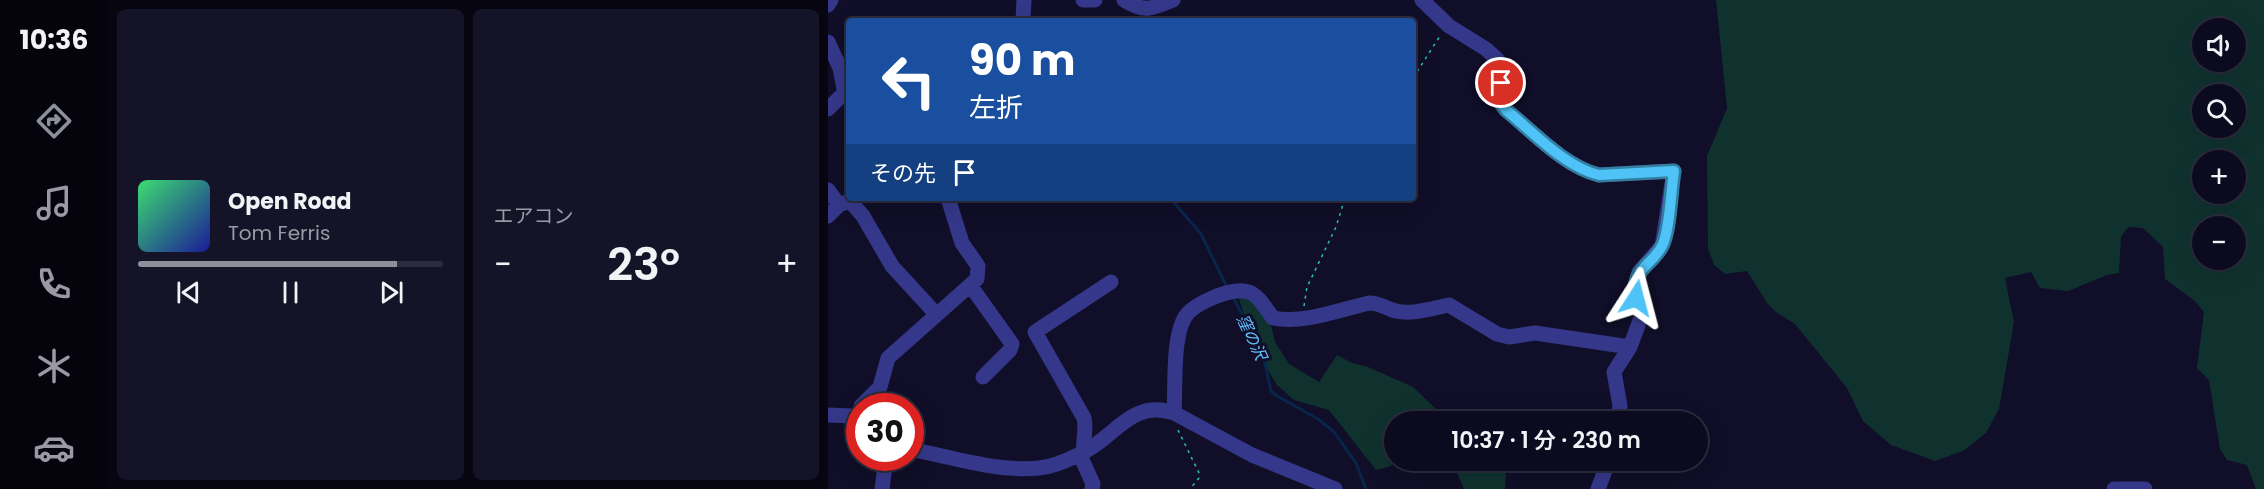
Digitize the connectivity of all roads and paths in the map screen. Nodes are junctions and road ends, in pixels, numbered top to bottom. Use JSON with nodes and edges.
{"nodes":[{"id":1,"x":831,"y":0,"type":"edge"},
{"id":2,"x":1024,"y":0,"type":"edge"},
{"id":3,"x":1083,"y":0,"type":"edge"},
{"id":4,"x":1095,"y":0,"type":"edge"},
{"id":5,"x":1124,"y":0,"type":"edge"},
{"id":6,"x":1173,"y":0,"type":"edge"},
{"id":7,"x":1422,"y":0,"type":"edge"},
{"id":8,"x":828,"y":5,"type":"edge"},
{"id":9,"x":1023,"y":18,"type":"edge"},
{"id":10,"x":1449,"y":26,"type":"junction"},
{"id":11,"x":828,"y":42,"type":"edge"},
{"id":12,"x":1416,"y":73,"type":"edge"},
{"id":13,"x":846,"y":90,"type":"edge"},
{"id":14,"x":846,"y":95,"type":"edge"},
{"id":15,"x":828,"y":110,"type":"edge"},
{"id":16,"x":828,"y":190,"type":"edge"},
{"id":17,"x":949,"y":201,"type":"edge"},
{"id":18,"x":1344,"y":201,"type":"edge"},
{"id":19,"x":839,"y":205,"type":"junction"},
{"id":20,"x":828,"y":216,"type":"edge"},
{"id":21,"x":1111,"y":282,"type":"dead end"},
{"id":22,"x":970,"y":285,"type":"junction"},
{"id":23,"x":936,"y":314,"type":"junction"},
{"id":24,"x":1302,"y":318,"type":"junction"},
{"id":25,"x":1630,"y":347,"type":"junction"},
{"id":26,"x":984,"y":377,"type":"dead end"},
{"id":27,"x":875,"y":393,"type":"edge"},
{"id":28,"x":1619,"y":411,"type":"edge"},
{"id":29,"x":1174,"y":413,"type":"junction"},
{"id":30,"x":846,"y":414,"type":"edge"},
{"id":31,"x":828,"y":415,"type":"edge"},
{"id":32,"x":924,"y":452,"type":"edge"},
{"id":33,"x":1082,"y":454,"type":"junction"},
{"id":34,"x":884,"y":471,"type":"edge"},
{"id":35,"x":1605,"y":471,"type":"edge"},
{"id":36,"x":882,"y":489,"type":"edge"},
{"id":37,"x":1092,"y":489,"type":"edge"},
{"id":38,"x":1190,"y":489,"type":"edge"},
{"id":39,"x":1335,"y":489,"type":"edge"},
{"id":40,"x":1598,"y":489,"type":"edge"},
{"id":41,"x":2115,"y":489,"type":"edge"},
{"id":42,"x":2145,"y":489,"type":"edge"}],
"edges":[{"from":1,"to":8,"type":"street"},
{"from":2,"to":9,"type":"street"},
{"from":3,"to":4,"type":"street"},
{"from":5,"to":6,"type":"street"},
{"from":7,"to":10,"type":"street"},
{"from":10,"to":12,"type":"path"},
{"from":10,"to":25,"type":"street"},
{"from":11,"to":13,"type":"street"},
{"from":14,"to":15,"type":"street"},
{"from":16,"to":19,"type":"street"},
{"from":17,"to":22,"type":"street"},
{"from":18,"to":24,"type":"path"},
{"from":19,"to":20,"type":"street"},
{"from":19,"to":23,"type":"street"},
{"from":21,"to":33,"type":"street"},
{"from":22,"to":23,"type":"street"},
{"from":22,"to":26,"type":"street"},
{"from":23,"to":27,"type":"street"},
{"from":24,"to":25,"type":"street"},
{"from":24,"to":29,"type":"street"},
{"from":25,"to":28,"type":"street"},
{"from":29,"to":33,"type":"street"},
{"from":29,"to":38,"type":"path"},
{"from":29,"to":39,"type":"street"},
{"from":30,"to":31,"type":"street"},
{"from":32,"to":33,"type":"street"},
{"from":33,"to":37,"type":"street"},
{"from":34,"to":36,"type":"street"},
{"from":35,"to":40,"type":"street"},
{"from":41,"to":42,"type":"street"}]}
